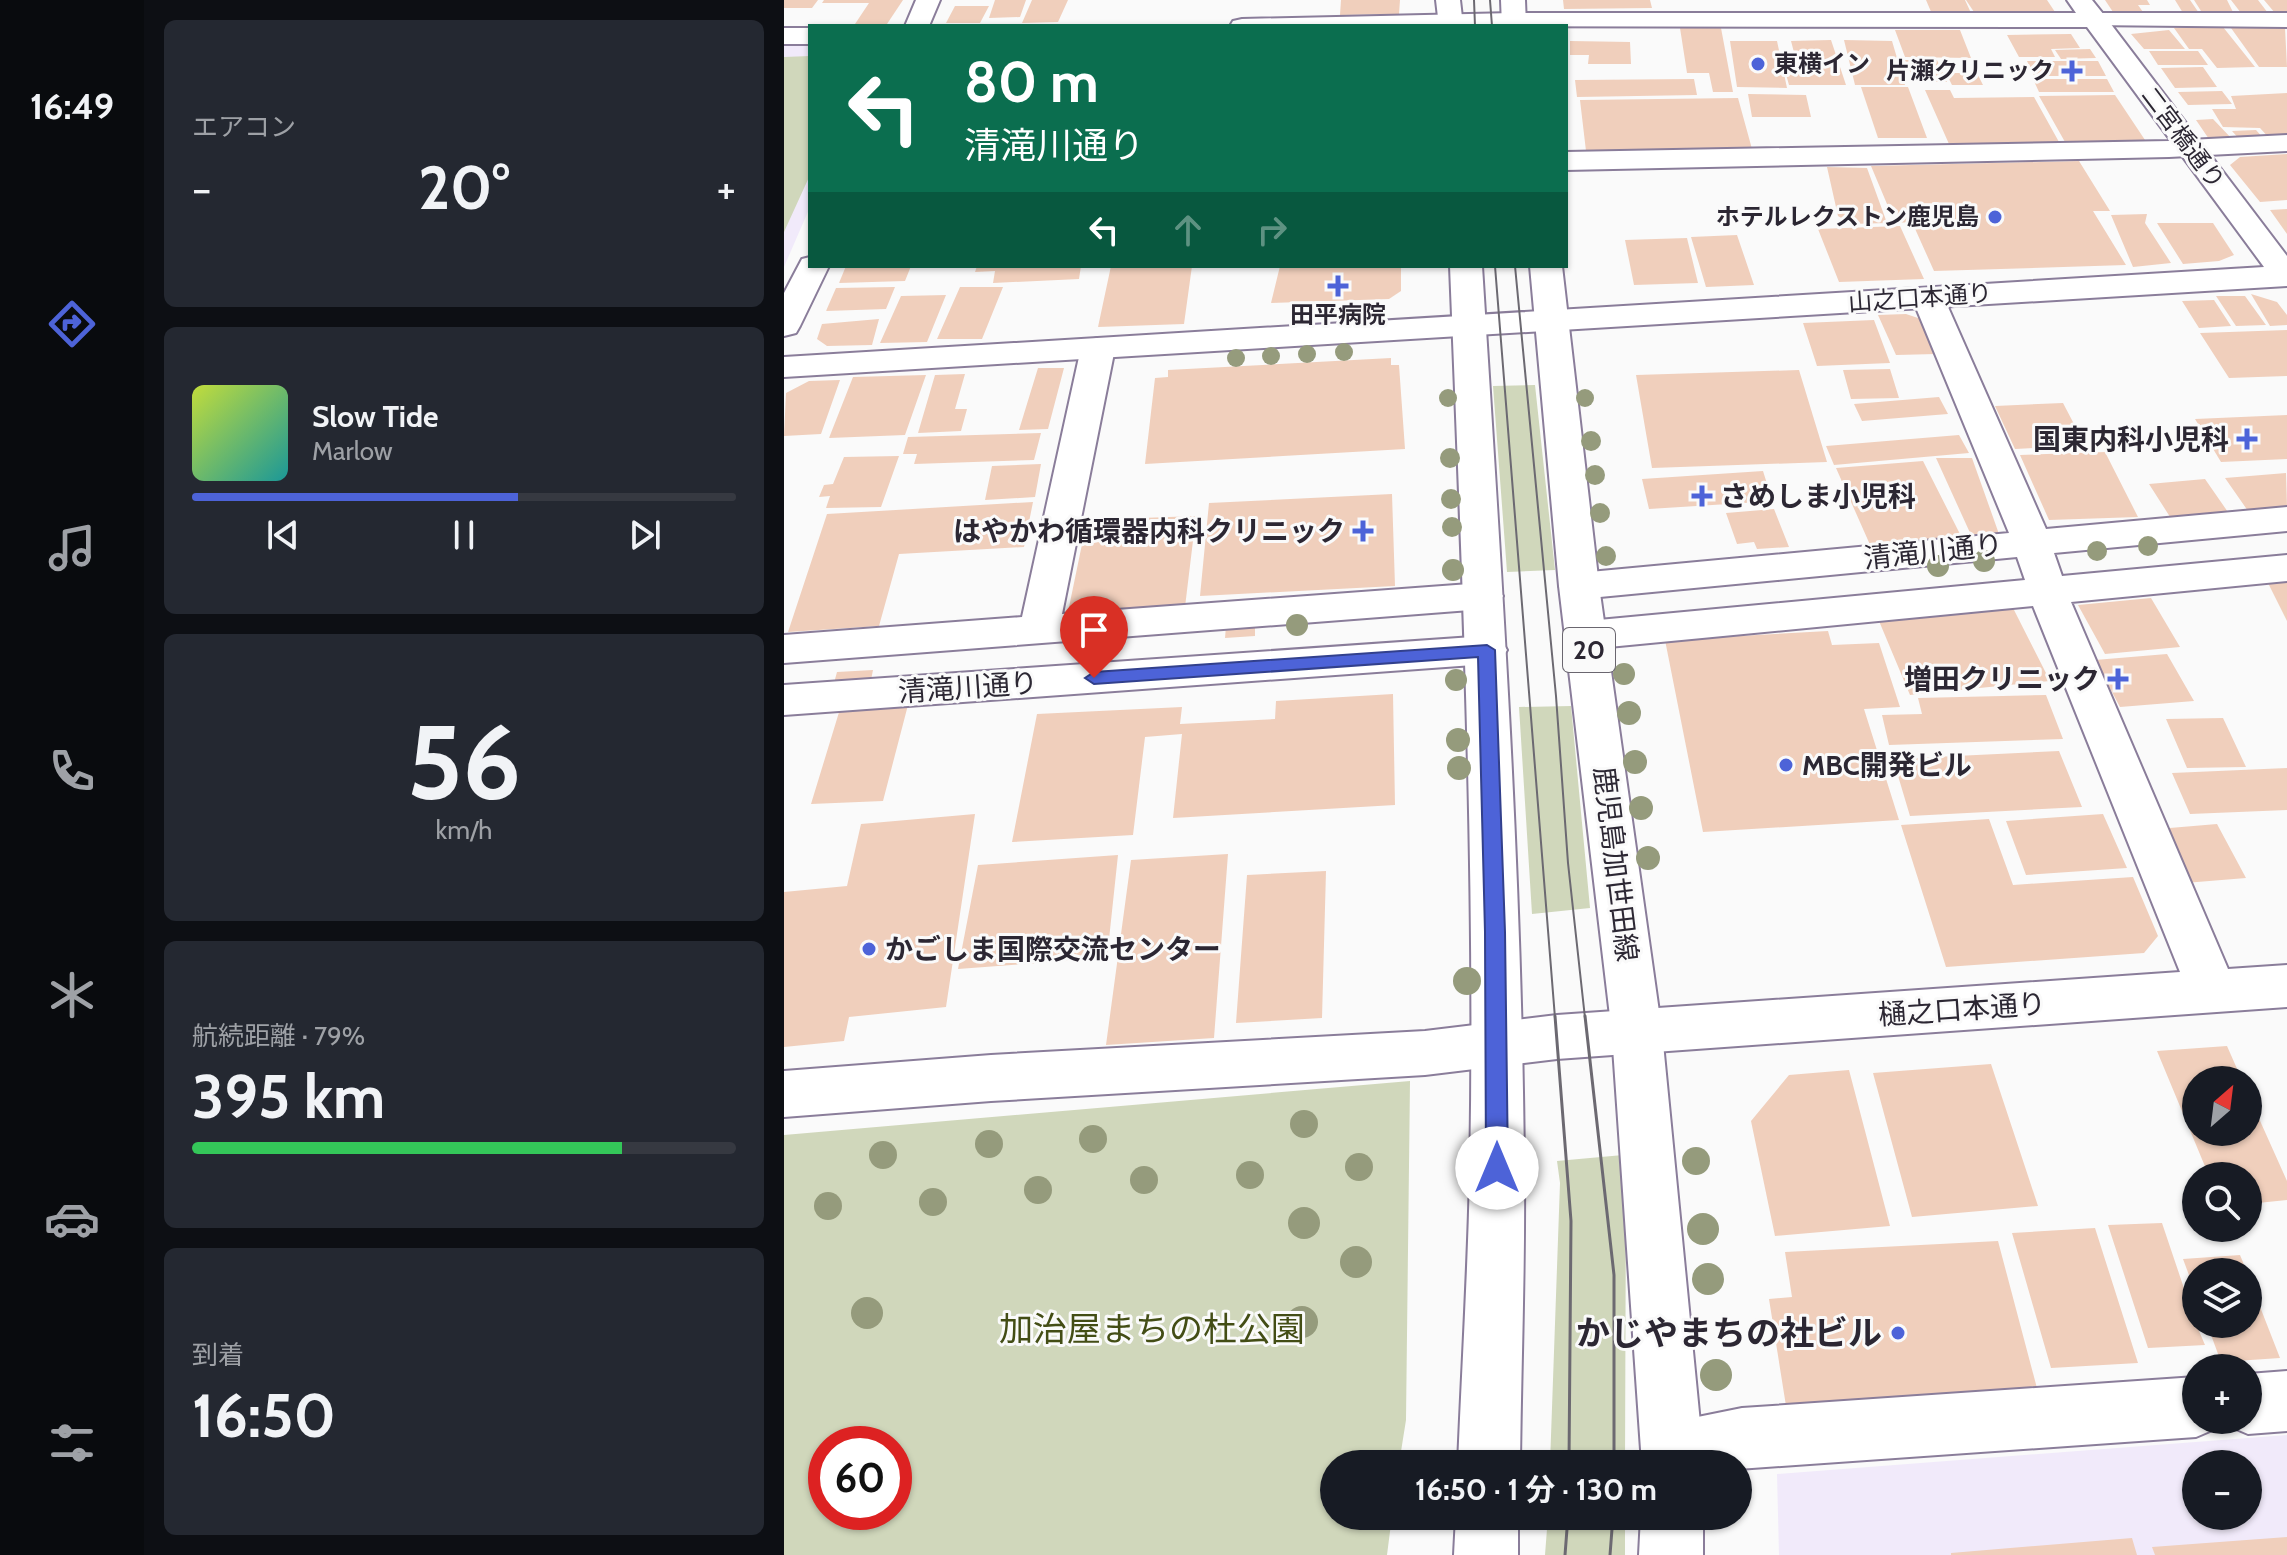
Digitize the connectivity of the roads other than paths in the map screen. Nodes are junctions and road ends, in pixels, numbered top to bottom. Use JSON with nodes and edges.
{"nodes":[{"id":1,"x":928,"y":0,"type":"edge"},
{"id":2,"x":2087,"y":10,"type":"edge"},
{"id":3,"x":1513,"y":15,"type":"edge"},
{"id":4,"x":1450,"y":16,"type":"edge"},
{"id":5,"x":2287,"y":20,"type":"edge"},
{"id":6,"x":918,"y":24,"type":"edge"},
{"id":7,"x":1284,"y":24,"type":"edge"},
{"id":8,"x":784,"y":36,"type":"edge"},
{"id":9,"x":808,"y":36,"type":"edge"},
{"id":10,"x":2287,"y":143,"type":"edge"},
{"id":11,"x":2190,"y":149,"type":"junction"},
{"id":12,"x":1568,"y":161,"type":"edge"},
{"id":13,"x":812,"y":268,"type":"edge"},
{"id":14,"x":1466,"y":268,"type":"edge"},
{"id":15,"x":1546,"y":268,"type":"edge"},
{"id":16,"x":2287,"y":276,"type":"edge"},
{"id":17,"x":1928,"y":298,"type":"junction"},
{"id":18,"x":1553,"y":320,"type":"junction"},
{"id":19,"x":1469,"y":325,"type":"junction"},
{"id":20,"x":784,"y":326,"type":"edge"},
{"id":21,"x":1098,"y":348,"type":"junction"},
{"id":22,"x":784,"y":367,"type":"edge"},
{"id":23,"x":2287,"y":519,"type":"edge"},
{"id":24,"x":2031,"y":541,"type":"junction"},
{"id":25,"x":2287,"y":568,"type":"edge"},
{"id":26,"x":1579,"y":586,"type":"junction"},
{"id":27,"x":2047,"y":589,"type":"junction"},
{"id":28,"x":1483,"y":596,"type":"junction"},
{"id":29,"x":1039,"y":629,"type":"junction"},
{"id":30,"x":1588,"y":635,"type":"junction"},
{"id":31,"x":784,"y":649,"type":"edge"},
{"id":32,"x":1487,"y":650,"type":"junction"},
{"id":33,"x":784,"y":700,"type":"edge"},
{"id":34,"x":2287,"y":986,"type":"edge"},
{"id":35,"x":2212,"y":990,"type":"junction"},
{"id":36,"x":1637,"y":1033,"type":"junction"},
{"id":37,"x":1497,"y":1044,"type":"junction"},
{"id":38,"x":784,"y":1094,"type":"edge"},
{"id":39,"x":2287,"y":1401,"type":"edge"},
{"id":40,"x":2262,"y":1403,"type":"edge"},
{"id":41,"x":2182,"y":1408,"type":"edge"},
{"id":42,"x":1489,"y":1450,"type":"edge"},
{"id":43,"x":1672,"y":1450,"type":"edge"},
{"id":44,"x":1703,"y":1450,"type":"edge"},
{"id":45,"x":1487,"y":1530,"type":"edge"},
{"id":46,"x":1672,"y":1530,"type":"edge"},
{"id":47,"x":1486,"y":1555,"type":"edge"},
{"id":48,"x":1671,"y":1555,"type":"edge"}],
"edges":[{"from":1,"to":6,"type":"street"},
{"from":2,"to":3,"type":"street"},
{"from":2,"to":5,"type":"street"},
{"from":2,"to":11,"type":"street","name":"二宮橋通り"},
{"from":3,"to":4,"type":"street"},
{"from":4,"to":7,"type":"street"},
{"from":8,"to":9,"type":"street"},
{"from":10,"to":11,"type":"street"},
{"from":11,"to":12,"type":"street"},
{"from":11,"to":16,"type":"street","name":"二宮橋通り"},
{"from":13,"to":20,"type":"street"},
{"from":14,"to":19,"type":"street"},
{"from":15,"to":18,"type":"street","name":"鹿児島加世田線","number":"20"},
{"from":16,"to":17,"type":"street","name":"山之口本通り"},
{"from":17,"to":18,"type":"street","name":"山之口本通り"},
{"from":17,"to":24,"type":"street"},
{"from":18,"to":19,"type":"street","name":"山之口本通り"},
{"from":18,"to":26,"type":"street","name":"鹿児島加世田線","number":"20"},
{"from":19,"to":21,"type":"street","name":"山之口本通り"},
{"from":19,"to":28,"type":"street"},
{"from":21,"to":22,"type":"street","name":"山之口本通り"},
{"from":21,"to":29,"type":"street"},
{"from":23,"to":24,"type":"street","name":"清滝川通り"},
{"from":24,"to":26,"type":"street","name":"清滝川通り"},
{"from":24,"to":27,"type":"street"},
{"from":25,"to":27,"type":"street","name":"清滝川通り"},
{"from":26,"to":30,"type":"street","name":"鹿児島加世田線","number":"20"},
{"from":27,"to":30,"type":"street","name":"清滝川通り"},
{"from":27,"to":35,"type":"street"},
{"from":28,"to":29,"type":"street","name":"清滝川通り"},
{"from":28,"to":32,"type":"street"},
{"from":29,"to":31,"type":"street","name":"清滝川通り"},
{"from":30,"to":36,"type":"street","name":"鹿児島加世田線","number":"20"},
{"from":32,"to":33,"type":"street","name":"清滝川通り"},
{"from":32,"to":37,"type":"street"},
{"from":34,"to":35,"type":"street","name":"樋之口本通り"},
{"from":35,"to":36,"type":"street","name":"樋之口本通り"},
{"from":36,"to":37,"type":"street","name":"樋之口本通り"},
{"from":36,"to":43,"type":"street","name":"鹿児島加世田線","number":"20"},
{"from":37,"to":38,"type":"street","name":"樋之口本通り"},
{"from":37,"to":42,"type":"street"},
{"from":39,"to":40,"type":"street"},
{"from":41,"to":44,"type":"street"},
{"from":45,"to":47,"type":"street"},
{"from":46,"to":48,"type":"street"}]}
